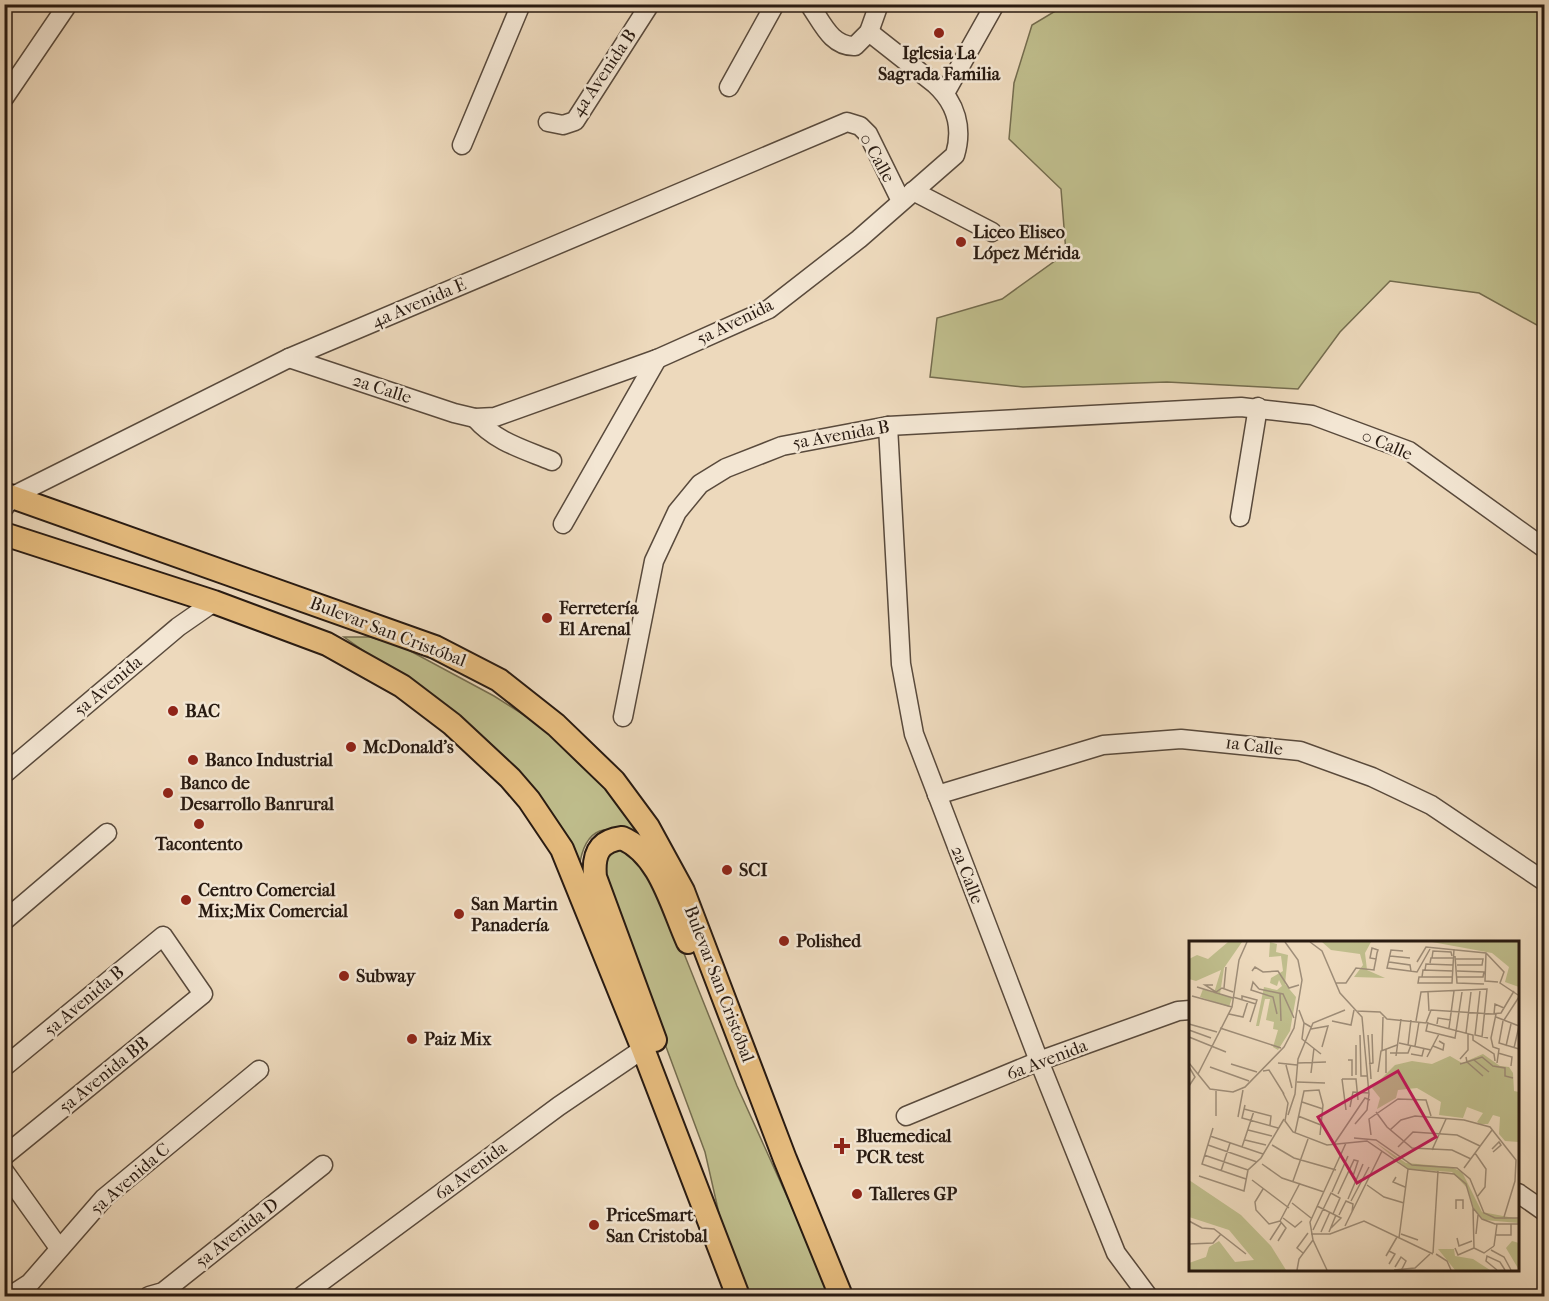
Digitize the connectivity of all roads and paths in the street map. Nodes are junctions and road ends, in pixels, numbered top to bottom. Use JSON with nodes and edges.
{"nodes":[{"id":1,"x":68,"y":4,"type":"edge"},
{"id":2,"x":521,"y":4,"type":"edge"},
{"id":3,"x":650,"y":4,"type":"edge"},
{"id":4,"x":775,"y":4,"type":"edge"},
{"id":5,"x":809,"y":4,"type":"edge"},
{"id":6,"x":879,"y":4,"type":"edge"},
{"id":7,"x":995,"y":4,"type":"edge"},
{"id":8,"x":868,"y":32,"type":"junction"},
{"id":9,"x":729,"y":87,"type":"dead end"},
{"id":10,"x":945,"y":93,"type":"junction"},
{"id":11,"x":4,"y":98,"type":"edge"},
{"id":12,"x":548,"y":122,"type":"dead end"},
{"id":13,"x":847,"y":122,"type":"joint"},
{"id":14,"x":462,"y":145,"type":"dead end"},
{"id":15,"x":907,"y":196,"type":"junction"},
{"id":16,"x":992,"y":232,"type":"dead end"},
{"id":17,"x":290,"y":358,"type":"junction"},
{"id":18,"x":657,"y":359,"type":"junction"},
{"id":19,"x":1250,"y":407,"type":"junction"},
{"id":20,"x":475,"y":418,"type":"junction"},
{"id":21,"x":888,"y":426,"type":"junction"},
{"id":22,"x":552,"y":461,"type":"dead end"},
{"id":23,"x":7,"y":500,"type":"edge"},
{"id":24,"x":1240,"y":517,"type":"dead end"},
{"id":25,"x":563,"y":524,"type":"dead end"},
{"id":26,"x":4,"y":534,"type":"edge"},
{"id":27,"x":1545,"y":548,"type":"edge"},
{"id":28,"x":214,"y":602,"type":"junction"},
{"id":29,"x":377,"y":625,"type":"junction"},
{"id":30,"x":623,"y":717,"type":"dead end"},
{"id":31,"x":4,"y":774,"type":"edge"},
{"id":32,"x":937,"y":795,"type":"junction"},
{"id":33,"x":107,"y":833,"type":"dead end"},
{"id":34,"x":1545,"y":881,"type":"edge"},
{"id":35,"x":4,"y":921,"type":"edge"},
{"id":36,"x":163,"y":936,"type":"joint"},
{"id":37,"x":1189,"y":1010,"type":"edge"},
{"id":38,"x":643,"y":1049,"type":"junction"},
{"id":39,"x":1039,"y":1061,"type":"junction"},
{"id":40,"x":4,"y":1067,"type":"edge"},
{"id":41,"x":259,"y":1070,"type":"dead end"},
{"id":42,"x":906,"y":1116,"type":"dead end"},
{"id":43,"x":4,"y":1156,"type":"edge"},
{"id":44,"x":785,"y":1159,"type":"junction"},
{"id":45,"x":322,"y":1165,"type":"dead end"},
{"id":46,"x":4,"y":1171,"type":"edge"},
{"id":47,"x":1519,"y":1193,"type":"edge"},
{"id":48,"x":1541,"y":1202,"type":"edge"},
{"id":49,"x":716,"y":1238,"type":"junction"},
{"id":50,"x":59,"y":1248,"type":"junction"},
{"id":51,"x":10,"y":1296,"type":"edge"},
{"id":52,"x":149,"y":1296,"type":"edge"},
{"id":53,"x":302,"y":1296,"type":"edge"},
{"id":54,"x":738,"y":1296,"type":"edge"},
{"id":55,"x":842,"y":1296,"type":"edge"},
{"id":56,"x":1148,"y":1296,"type":"edge"}],
"edges":[{"from":1,"to":11,"type":"street"},
{"from":2,"to":14,"type":"street"},
{"from":3,"to":12,"type":"street","name":"4a Avenida B"},
{"from":4,"to":9,"type":"street"},
{"from":5,"to":8,"type":"street"},
{"from":6,"to":8,"type":"street"},
{"from":7,"to":10,"type":"street"},
{"from":8,"to":10,"type":"street"},
{"from":10,"to":15,"type":"street","name":"5a Avenida"},
{"from":13,"to":15,"type":"street","name":"0 Calle"},
{"from":13,"to":17,"type":"street","name":"4a Avenida E"},
{"from":15,"to":16,"type":"street"},
{"from":15,"to":18,"type":"street","name":"5a Avenida"},
{"from":17,"to":20,"type":"street","name":"2a Calle"},
{"from":17,"to":23,"type":"street","name":"4a Avenida E"},
{"from":18,"to":20,"type":"street","name":"5a Avenida"},
{"from":18,"to":25,"type":"street"},
{"from":19,"to":21,"type":"street","name":"5a Avenida B"},
{"from":19,"to":24,"type":"street"},
{"from":19,"to":27,"type":"street","name":"0 Calle"},
{"from":20,"to":22,"type":"street"},
{"from":21,"to":30,"type":"street","name":"5a Avenida B"},
{"from":21,"to":32,"type":"street","name":"2a Calle"},
{"from":23,"to":29,"type":"main road","name":"Bulevar San Cristóbal"},
{"from":26,"to":28,"type":"main road","name":"Bulevar San Cristóbal"},
{"from":28,"to":29,"type":"main road"},
{"from":28,"to":31,"type":"street","name":"5a Avenida"},
{"from":28,"to":38,"type":"main road","name":"Bulevar San Cristóbal"},
{"from":29,"to":44,"type":"main road","name":"Bulevar San Cristóbal"},
{"from":32,"to":34,"type":"street","name":"1a Calle"},
{"from":32,"to":39,"type":"street","name":"2a Calle"},
{"from":33,"to":35,"type":"street"},
{"from":36,"to":40,"type":"street","name":"5a Avenida B"},
{"from":36,"to":43,"type":"street","name":"5a Avenida BB"},
{"from":37,"to":39,"type":"street","name":"6a Avenida"},
{"from":38,"to":49,"type":"main road","name":"Bulevar San Cristóbal"},
{"from":38,"to":53,"type":"street","name":"6a Avenida"},
{"from":39,"to":42,"type":"street","name":"6a Avenida"},
{"from":39,"to":56,"type":"street","name":"2a Calle"},
{"from":41,"to":50,"type":"street","name":"5a Avenida C"},
{"from":44,"to":49,"type":"main road"},
{"from":44,"to":55,"type":"main road","name":"Bulevar San Cristóbal"},
{"from":45,"to":52,"type":"street","name":"5a Avenida D"},
{"from":46,"to":50,"type":"street"},
{"from":47,"to":48,"type":"street"},
{"from":49,"to":54,"type":"main road","name":"Bulevar San Cristóbal"},
{"from":50,"to":51,"type":"street","name":"5a Avenida C"}]}
